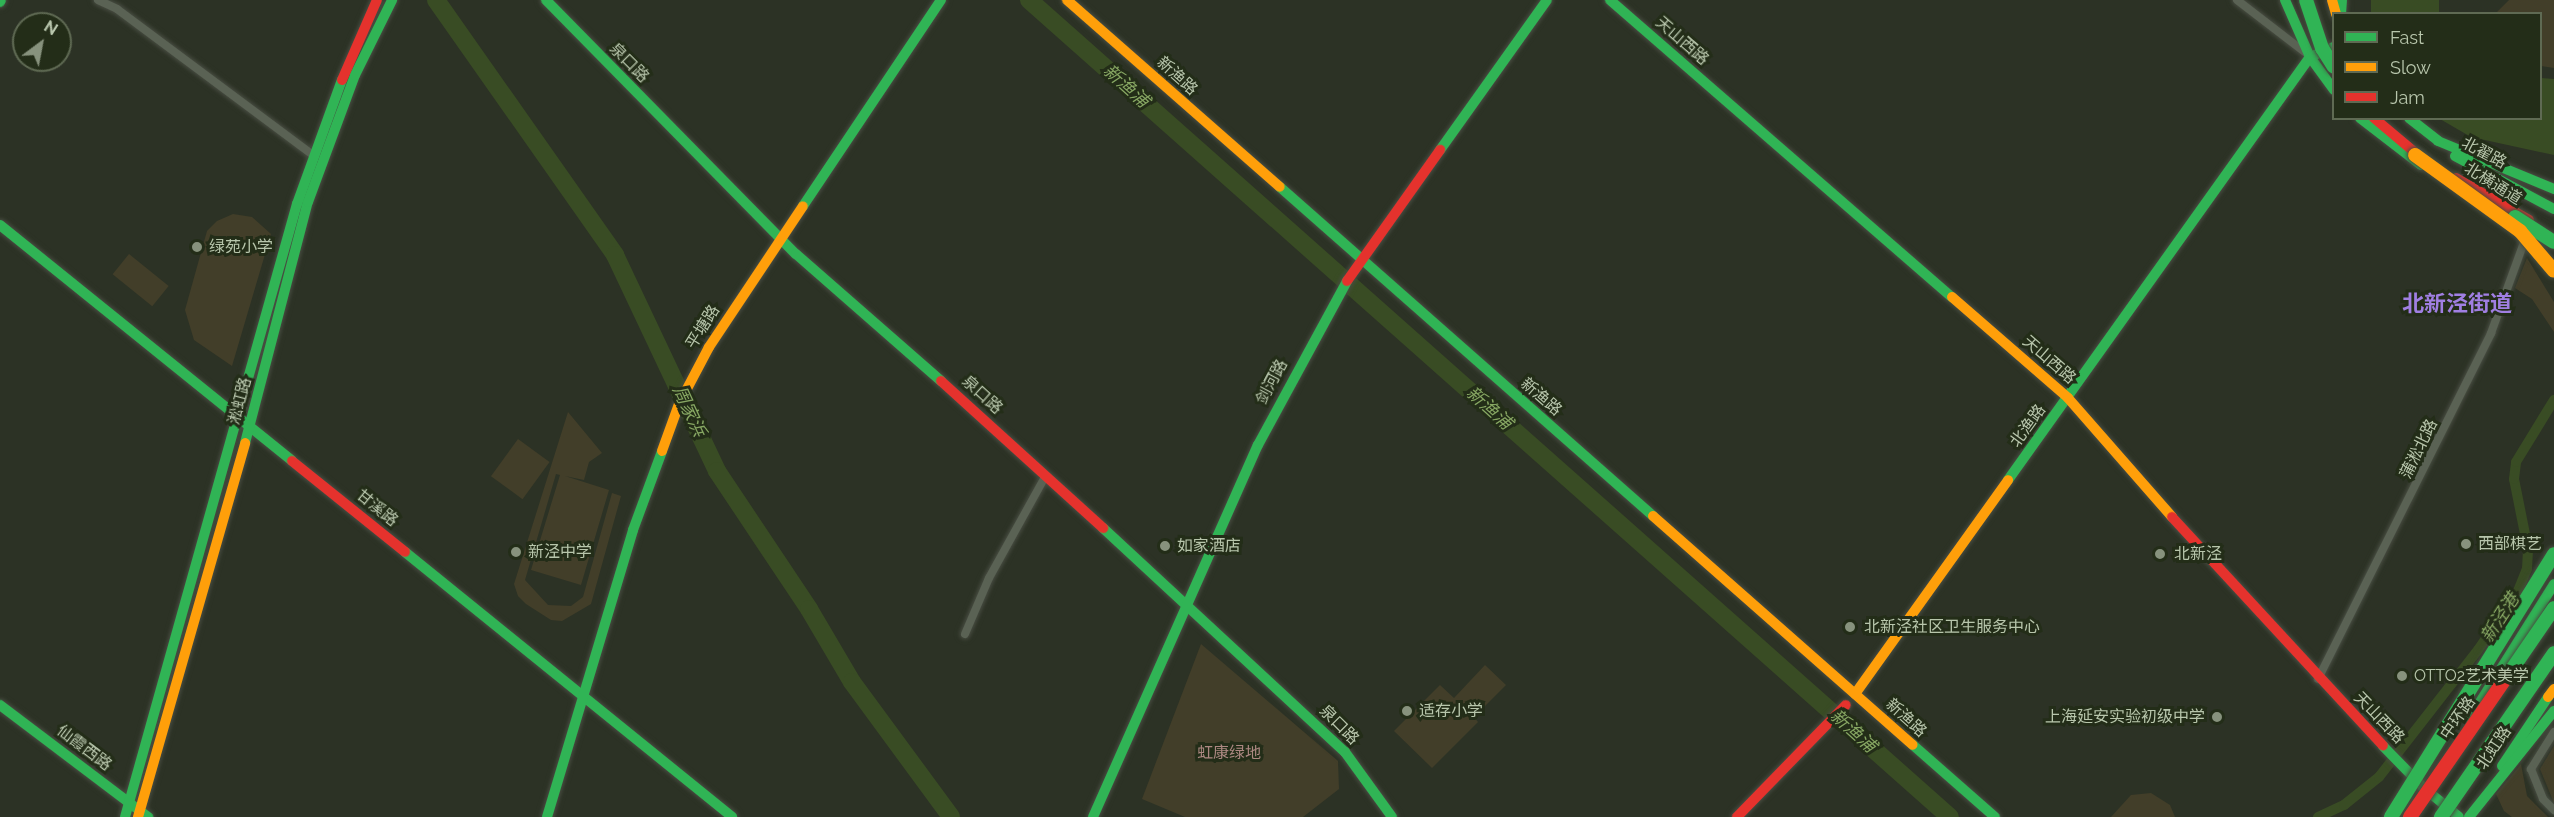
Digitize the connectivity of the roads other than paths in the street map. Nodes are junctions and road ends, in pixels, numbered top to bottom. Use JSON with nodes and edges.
{"nodes":[{"id":1,"x":99,"y":0,"type":"edge"},
{"id":2,"x":377,"y":0,"type":"edge"},
{"id":3,"x":392,"y":0,"type":"edge"},
{"id":4,"x":546,"y":0,"type":"edge"},
{"id":5,"x":941,"y":0,"type":"edge"},
{"id":6,"x":1067,"y":0,"type":"edge"},
{"id":7,"x":1546,"y":0,"type":"edge"},
{"id":8,"x":1610,"y":0,"type":"edge"},
{"id":9,"x":2237,"y":0,"type":"edge"},
{"id":10,"x":2285,"y":0,"type":"edge"},
{"id":11,"x":2306,"y":0,"type":"edge"},
{"id":12,"x":2332,"y":48,"type":"edge"},
{"id":13,"x":2310,"y":57,"type":"junction"},
{"id":14,"x":2332,"y":64,"type":"edge"},
{"id":15,"x":2332,"y":87,"type":"edge"},
{"id":16,"x":2362,"y":120,"type":"edge"},
{"id":17,"x":2376,"y":120,"type":"edge"},
{"id":18,"x":2404,"y":120,"type":"edge"},
{"id":19,"x":2412,"y":120,"type":"edge"},
{"id":20,"x":2415,"y":155,"type":"junction"},
{"id":21,"x":314,"y":156,"type":"junction"},
{"id":22,"x":2551,"y":187,"type":"edge"},
{"id":23,"x":2554,"y":209,"type":"edge"},
{"id":24,"x":0,"y":225,"type":"edge"},
{"id":25,"x":2530,"y":225,"type":"junction"},
{"id":26,"x":2554,"y":238,"type":"edge"},
{"id":27,"x":781,"y":239,"type":"junction"},
{"id":28,"x":1359,"y":260,"type":"junction"},
{"id":29,"x":2554,"y":271,"type":"edge"},
{"id":30,"x":2068,"y":398,"type":"junction"},
{"id":31,"x":245,"y":423,"type":"junction"},
{"id":32,"x":1046,"y":477,"type":"junction"},
{"id":33,"x":2554,"y":554,"type":"edge"},
{"id":34,"x":2554,"y":584,"type":"edge"},
{"id":35,"x":1188,"y":605,"type":"junction"},
{"id":36,"x":2554,"y":608,"type":"edge"},
{"id":37,"x":965,"y":634,"type":"dead end"},
{"id":38,"x":2554,"y":653,"type":"edge"},
{"id":39,"x":2318,"y":679,"type":"junction"},
{"id":40,"x":2551,"y":693,"type":"edge"},
{"id":41,"x":583,"y":698,"type":"junction"},
{"id":42,"x":1850,"y":700,"type":"junction"},
{"id":43,"x":0,"y":705,"type":"edge"},
{"id":44,"x":2554,"y":711,"type":"edge"},
{"id":45,"x":2554,"y":732,"type":"edge"},
{"id":46,"x":2424,"y":788,"type":"junction"},
{"id":47,"x":2554,"y":810,"type":"edge"},
{"id":48,"x":139,"y":812,"type":"edge"},
{"id":49,"x":125,"y":817,"type":"edge"},
{"id":50,"x":547,"y":817,"type":"edge"},
{"id":51,"x":732,"y":817,"type":"edge"},
{"id":52,"x":1093,"y":817,"type":"edge"},
{"id":53,"x":1392,"y":817,"type":"edge"},
{"id":54,"x":1737,"y":817,"type":"edge"},
{"id":55,"x":1995,"y":817,"type":"edge"},
{"id":56,"x":2391,"y":817,"type":"edge"},
{"id":57,"x":2404,"y":817,"type":"edge"},
{"id":58,"x":2410,"y":817,"type":"edge"},
{"id":59,"x":2441,"y":817,"type":"edge"},
{"id":60,"x":2459,"y":817,"type":"edge"},
{"id":61,"x":2468,"y":817,"type":"edge"}],
"edges":[{"from":1,"to":21,"type":"street"},
{"from":2,"to":21,"type":"main road","name":"淞虹路"},
{"from":3,"to":31,"type":"main road","name":"淞虹路"},
{"from":4,"to":27,"type":"main road","name":"泉口路"},
{"from":5,"to":27,"type":"main road","name":"平塘路"},
{"from":6,"to":28,"type":"main road","name":"新渔路"},
{"from":7,"to":28,"type":"main road","name":"剑河路"},
{"from":8,"to":30,"type":"main road","name":"天山西路"},
{"from":9,"to":13,"type":"street"},
{"from":10,"to":13,"type":"main road"},
{"from":11,"to":14,"type":"main road","bridge":true},
{"from":12,"to":13,"type":"main road"},
{"from":13,"to":15,"type":"main road"},
{"from":13,"to":30,"type":"main road","name":"北渔路"},
{"from":16,"to":25,"type":"main road"},
{"from":17,"to":20,"type":"main road"},
{"from":18,"to":23,"type":"main road","name":"北翟路"},
{"from":19,"to":22,"type":"main road"},
{"from":20,"to":26,"type":"main road","name":"北横通道","bridge":true},
{"from":20,"to":29,"type":"main road","bridge":true},
{"from":21,"to":31,"type":"main road","name":"淞虹路"},
{"from":24,"to":31,"type":"main road","name":"甘溪路"},
{"from":25,"to":26,"type":"main road"},
{"from":25,"to":39,"type":"street","name":"蒲淞北路"},
{"from":27,"to":32,"type":"main road","name":"泉口路"},
{"from":27,"to":41,"type":"main road","name":"平塘路"},
{"from":28,"to":35,"type":"main road","name":"剑河路"},
{"from":28,"to":42,"type":"main road","name":"新渔路"},
{"from":30,"to":39,"type":"main road","name":"天山西路"},
{"from":30,"to":42,"type":"main road","name":"北渔路"},
{"from":31,"to":41,"type":"main road","name":"甘溪路"},
{"from":31,"to":48,"type":"main road","name":"淞虹路"},
{"from":32,"to":35,"type":"main road","name":"泉口路"},
{"from":32,"to":37,"type":"street"},
{"from":33,"to":56,"type":"main road","bridge":true},
{"from":34,"to":46,"type":"main road"},
{"from":35,"to":52,"type":"main road","name":"剑河路"},
{"from":35,"to":53,"type":"main road","name":"泉口路"},
{"from":36,"to":58,"type":"main road","name":"中环路","bridge":true},
{"from":38,"to":59,"type":"main road","bridge":true},
{"from":39,"to":46,"type":"main road","name":"天山西路"},
{"from":40,"to":61,"type":"main road","name":"北虹路"},
{"from":41,"to":50,"type":"main road","name":"平塘路"},
{"from":41,"to":51,"type":"main road","name":"甘溪路"},
{"from":42,"to":54,"type":"main road","name":"北渔路"},
{"from":42,"to":55,"type":"main road","name":"新渔路"},
{"from":43,"to":48,"type":"main road","name":"仙霞西路"},
{"from":44,"to":61,"type":"main road"},
{"from":45,"to":47,"type":"street"},
{"from":46,"to":57,"type":"main road"},
{"from":46,"to":60,"type":"main road","name":"天山西路"},
{"from":48,"to":49,"type":"main road","name":"淞虹路"}]}
